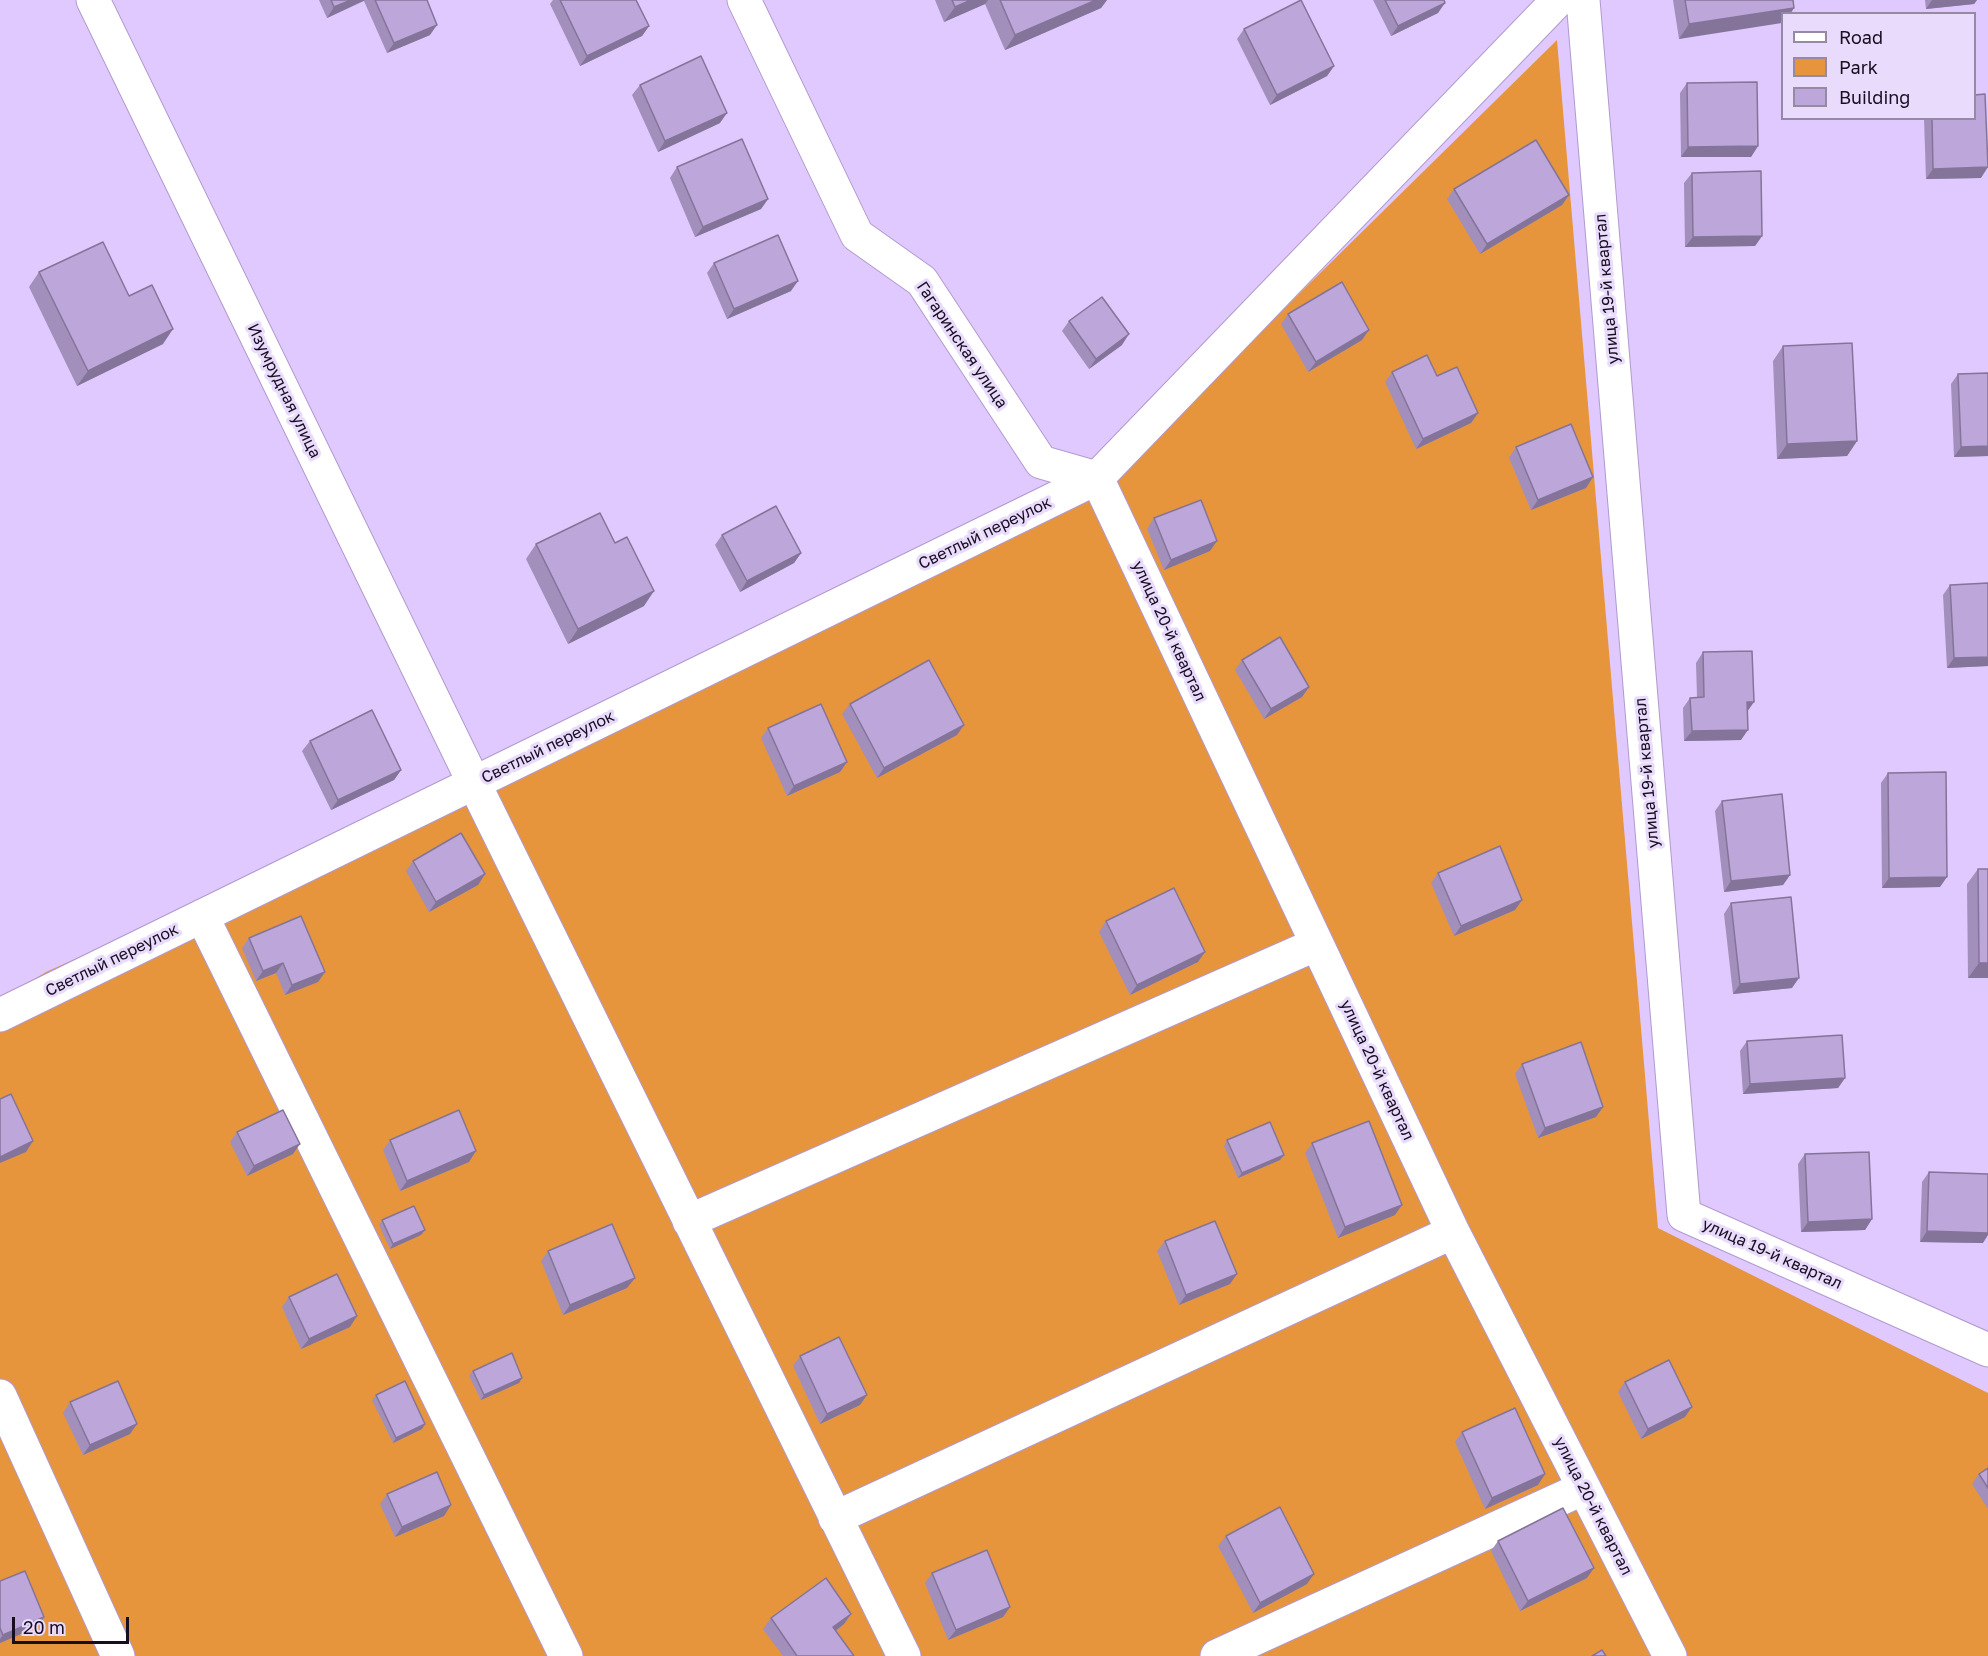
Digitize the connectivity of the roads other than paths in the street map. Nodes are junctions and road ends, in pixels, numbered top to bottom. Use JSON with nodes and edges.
{"nodes":[{"id":1,"x":93,"y":0,"type":"edge"},
{"id":2,"x":744,"y":0,"type":"edge"},
{"id":3,"x":1558,"y":0,"type":"edge"},
{"id":4,"x":1583,"y":0,"type":"edge"},
{"id":5,"x":1097,"y":478,"type":"junction"},
{"id":6,"x":474,"y":783,"type":"junction"},
{"id":7,"x":202,"y":916,"type":"junction"},
{"id":8,"x":1317,"y":944,"type":"junction"},
{"id":9,"x":0,"y":1015,"type":"edge"},
{"id":10,"x":689,"y":1221,"type":"junction"},
{"id":11,"x":1453,"y":1232,"type":"junction"},
{"id":12,"x":1988,"y":1350,"type":"edge"},
{"id":13,"x":0,"y":1396,"type":"edge"},
{"id":14,"x":1584,"y":1488,"type":"junction"},
{"id":15,"x":834,"y":1518,"type":"junction"},
{"id":16,"x":118,"y":1656,"type":"edge"},
{"id":17,"x":566,"y":1656,"type":"edge"},
{"id":18,"x":903,"y":1656,"type":"edge"},
{"id":19,"x":1217,"y":1656,"type":"edge"},
{"id":20,"x":1670,"y":1656,"type":"edge"}],
"edges":[{"from":1,"to":6,"type":"street","name":"Изумрудная улица"},
{"from":2,"to":5,"type":"street","name":"Гагаринская улица"},
{"from":3,"to":5,"type":"street","name":"Светлый переулок"},
{"from":4,"to":12,"type":"street","name":"улица 19-й квартал"},
{"from":5,"to":6,"type":"street","name":"Светлый переулок"},
{"from":5,"to":8,"type":"street","name":"улица 20-й квартал"},
{"from":6,"to":7,"type":"street","name":"Светлый переулок"},
{"from":6,"to":10,"type":"street","name":"Изумрудная улица"},
{"from":7,"to":9,"type":"street","name":"Светлый переулок"},
{"from":7,"to":17,"type":"street"},
{"from":8,"to":10,"type":"street"},
{"from":8,"to":11,"type":"street","name":"улица 20-й квартал"},
{"from":10,"to":15,"type":"street","name":"Изумрудная улица"},
{"from":11,"to":14,"type":"street","name":"улица 20-й квартал"},
{"from":11,"to":15,"type":"street"},
{"from":13,"to":16,"type":"street"},
{"from":14,"to":19,"type":"street"},
{"from":14,"to":20,"type":"street","name":"улица 20-й квартал"},
{"from":15,"to":18,"type":"street","name":"Изумрудная улица"}]}
